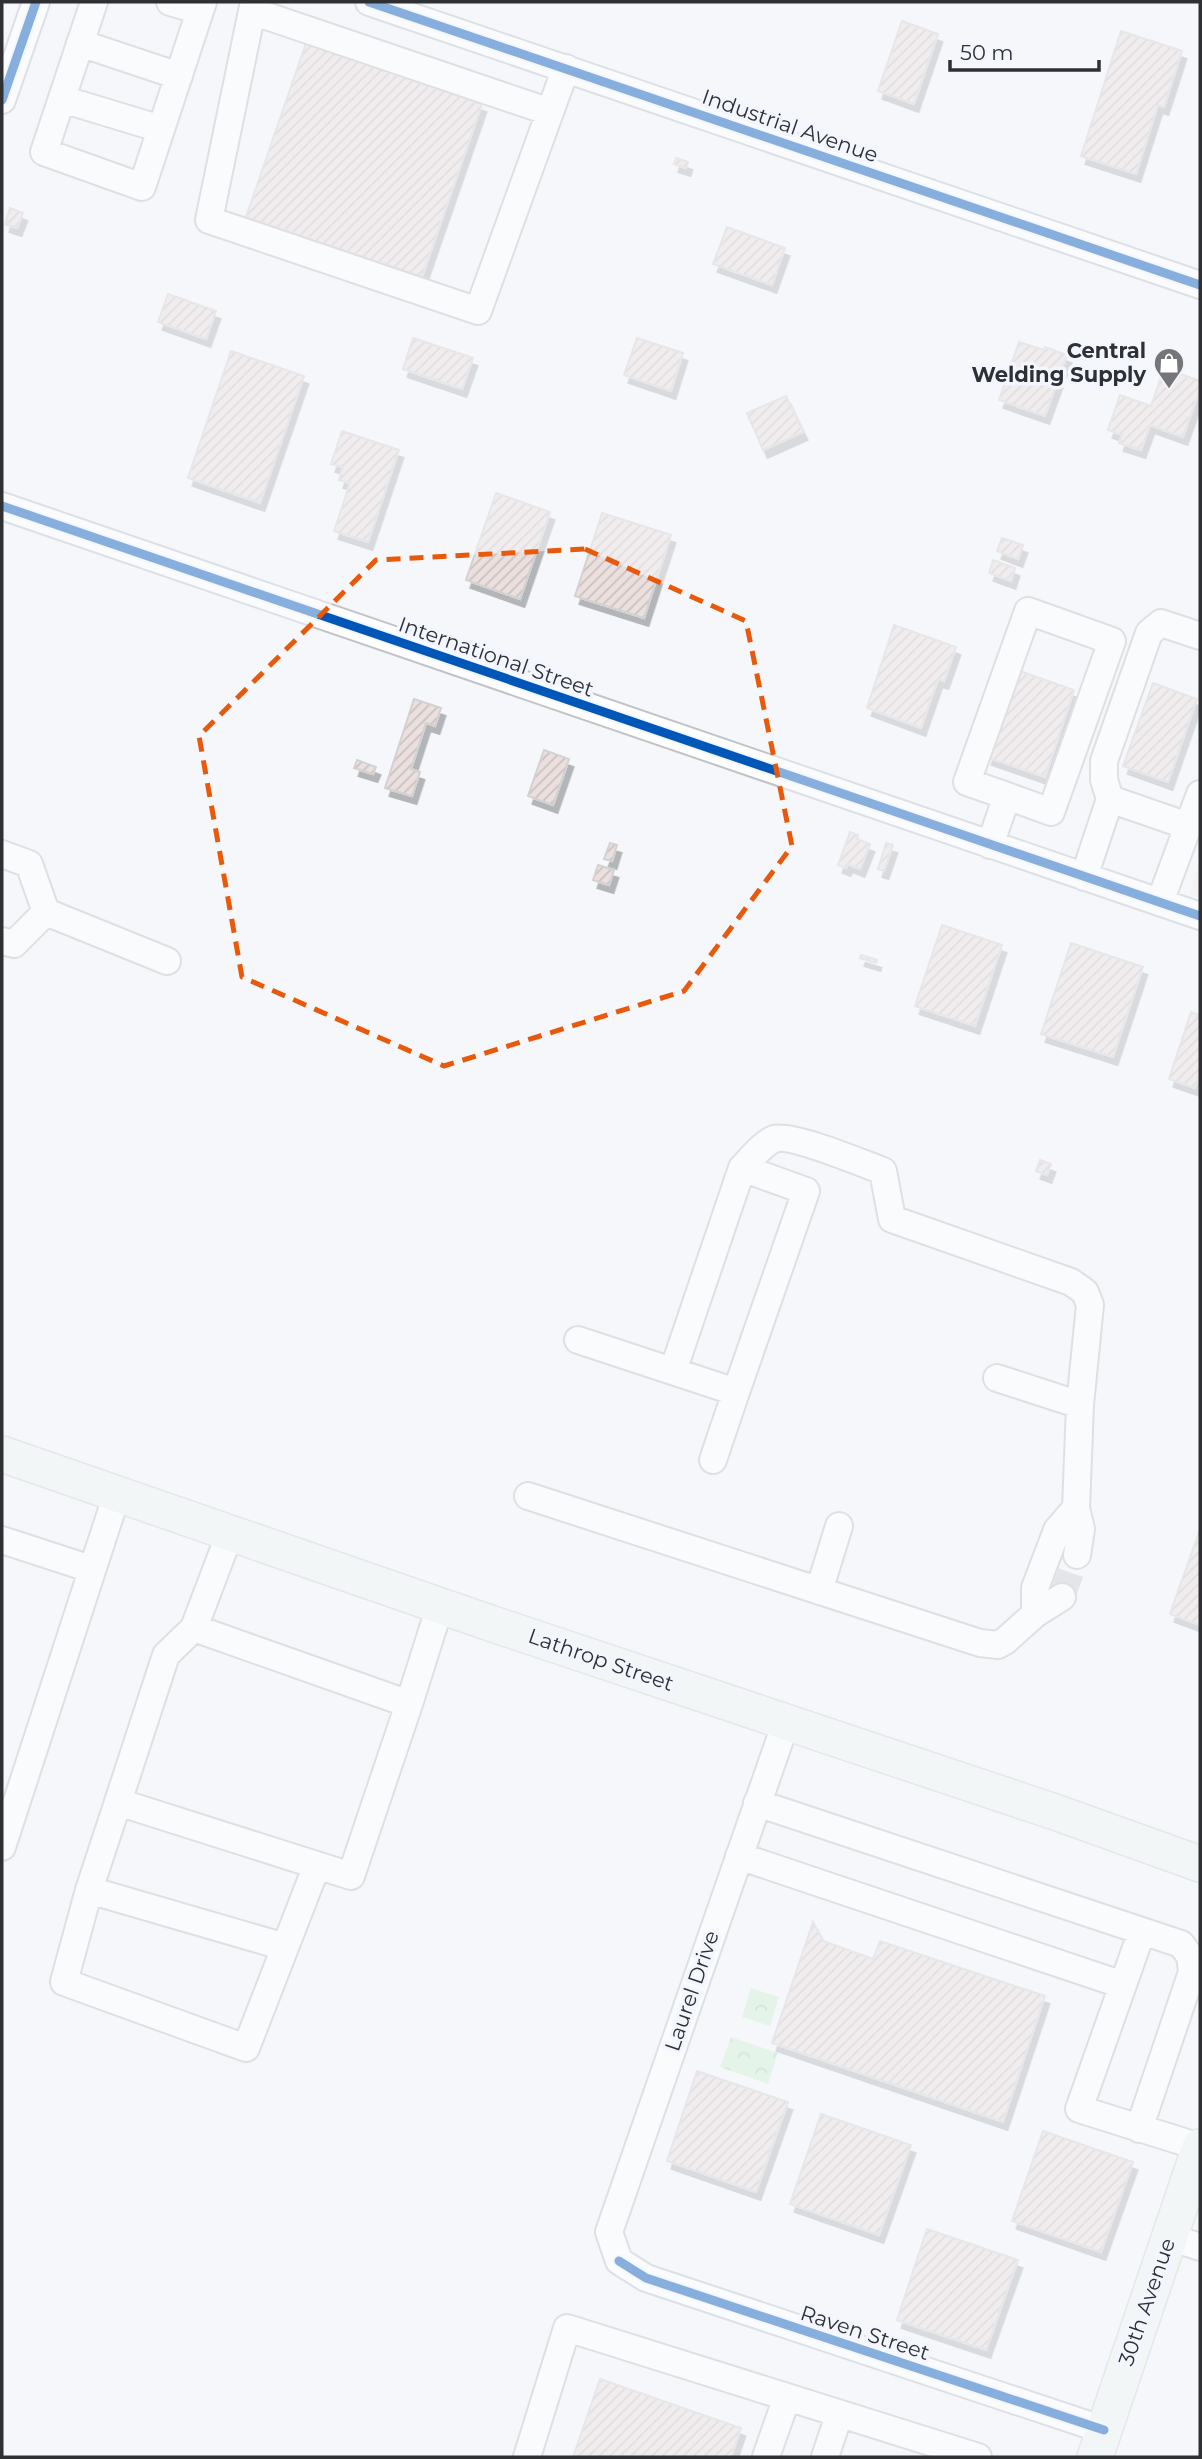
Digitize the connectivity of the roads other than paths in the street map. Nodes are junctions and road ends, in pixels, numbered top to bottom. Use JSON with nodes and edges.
{"nodes":[{"id":1,"x":36,"y":2,"type":"edge"},
{"id":2,"x":94,"y":2,"type":"edge"},
{"id":3,"x":170,"y":2,"type":"edge"},
{"id":4,"x":369,"y":2,"type":"edge"},
{"id":5,"x":201,"y":6,"type":"edge"},
{"id":6,"x":253,"y":6,"type":"edge"},
{"id":7,"x":80,"y":43,"type":"junction"},
{"id":8,"x":566,"y":68,"type":"junction"},
{"id":9,"x":179,"y":76,"type":"junction"},
{"id":10,"x":62,"y":99,"type":"junction"},
{"id":11,"x":2,"y":100,"type":"edge"},
{"id":12,"x":550,"y":112,"type":"junction"},
{"id":13,"x":161,"y":129,"type":"junction"},
{"id":14,"x":1200,"y":285,"type":"edge"},
{"id":15,"x":2,"y":506,"type":"edge"},
{"id":16,"x":1200,"y":636,"type":"edge"},
{"id":17,"x":1200,"y":794,"type":"edge"},
{"id":18,"x":1007,"y":796,"type":"junction"},
{"id":19,"x":1110,"y":799,"type":"junction"},
{"id":20,"x":1188,"y":826,"type":"junction"},
{"id":21,"x":984,"y":843,"type":"junction"},
{"id":22,"x":2,"y":853,"type":"edge"},
{"id":23,"x":1084,"y":877,"type":"junction"},
{"id":24,"x":1160,"y":902,"type":"junction"},
{"id":25,"x":46,"y":912,"type":"junction"},
{"id":26,"x":1200,"y":916,"type":"edge"},
{"id":27,"x":2,"y":942,"type":"edge"},
{"id":28,"x":167,"y":961,"type":"dead end"},
{"id":29,"x":742,"y":1168,"type":"junction"},
{"id":30,"x":578,"y":1340,"type":"dead end"},
{"id":31,"x":673,"y":1371,"type":"junction"},
{"id":32,"x":997,"y":1378,"type":"dead end"},
{"id":33,"x":736,"y":1392,"type":"junction"},
{"id":34,"x":1080,"y":1405,"type":"junction"},
{"id":35,"x":2,"y":1454,"type":"edge"},
{"id":36,"x":713,"y":1460,"type":"dead end"},
{"id":37,"x":117,"y":1494,"type":"junction"},
{"id":38,"x":528,"y":1496,"type":"dead end"},
{"id":39,"x":1076,"y":1508,"type":"junction"},
{"id":40,"x":839,"y":1526,"type":"dead end"},
{"id":41,"x":230,"y":1533,"type":"junction"},
{"id":42,"x":2,"y":1540,"type":"edge"},
{"id":43,"x":1077,"y":1555,"type":"tunnel mouth"},
{"id":44,"x":91,"y":1569,"type":"junction"},
{"id":45,"x":819,"y":1591,"type":"junction"},
{"id":46,"x":1062,"y":1597,"type":"tunnel mouth"},
{"id":47,"x":440,"y":1606,"type":"junction"},
{"id":48,"x":1035,"y":1614,"type":"junction"},
{"id":49,"x":194,"y":1628,"type":"junction"},
{"id":50,"x":409,"y":1704,"type":"junction"},
{"id":51,"x":786,"y":1722,"type":"junction"},
{"id":52,"x":118,"y":1802,"type":"junction"},
{"id":53,"x":757,"y":1803,"type":"junction"},
{"id":54,"x":2,"y":1847,"type":"edge"},
{"id":55,"x":738,"y":1856,"type":"junction"},
{"id":56,"x":1200,"y":1864,"type":"edge"},
{"id":57,"x":317,"y":1865,"type":"junction"},
{"id":58,"x":89,"y":1890,"type":"junction"},
{"id":59,"x":1142,"y":1931,"type":"junction"},
{"id":60,"x":285,"y":1947,"type":"junction"},
{"id":61,"x":1123,"y":1985,"type":"junction"},
{"id":62,"x":1139,"y":2129,"type":"junction"},
{"id":63,"x":1200,"y":2147,"type":"edge"},
{"id":64,"x":1185,"y":2242,"type":"edge"},
{"id":65,"x":619,"y":2261,"type":"joint"},
{"id":66,"x":787,"y":2397,"type":"junction"},
{"id":67,"x":839,"y":2415,"type":"junction"},
{"id":68,"x":1100,"y":2444,"type":"edge"},
{"id":69,"x":906,"y":2447,"type":"edge"},
{"id":70,"x":527,"y":2457,"type":"edge"},
{"id":71,"x":766,"y":2457,"type":"edge"},
{"id":72,"x":825,"y":2457,"type":"edge"},
{"id":73,"x":978,"y":2457,"type":"edge"}],
"edges":[{"from":1,"to":11,"type":"street"},
{"from":2,"to":7,"type":"street"},
{"from":3,"to":5,"type":"street"},
{"from":4,"to":8,"type":"street","name":"Industrial Avenue"},
{"from":5,"to":9,"type":"street"},
{"from":6,"to":12,"type":"street"},
{"from":6,"to":12,"type":"street"},
{"from":7,"to":9,"type":"street"},
{"from":7,"to":10,"type":"street"},
{"from":8,"to":12,"type":"street"},
{"from":8,"to":14,"type":"street","name":"Industrial Avenue"},
{"from":9,"to":13,"type":"street"},
{"from":10,"to":13,"type":"street"},
{"from":10,"to":13,"type":"street"},
{"from":15,"to":21,"type":"street","name":"International Street"},
{"from":16,"to":19,"type":"street"},
{"from":17,"to":20,"type":"street"},
{"from":18,"to":18,"type":"street"},
{"from":18,"to":21,"type":"street"},
{"from":19,"to":20,"type":"street"},
{"from":19,"to":23,"type":"street"},
{"from":20,"to":24,"type":"street"},
{"from":21,"to":23,"type":"street","name":"International Street"},
{"from":22,"to":25,"type":"street"},
{"from":23,"to":24,"type":"street","name":"International Street"},
{"from":24,"to":26,"type":"street","name":"International Street"},
{"from":25,"to":27,"type":"street"},
{"from":25,"to":28,"type":"street"},
{"from":29,"to":31,"type":"street"},
{"from":29,"to":33,"type":"street"},
{"from":29,"to":34,"type":"street"},
{"from":30,"to":31,"type":"street"},
{"from":31,"to":33,"type":"street"},
{"from":32,"to":34,"type":"street"},
{"from":33,"to":36,"type":"street"},
{"from":34,"to":39,"type":"street"},
{"from":35,"to":37,"type":"main road","name":"Lathrop Street"},
{"from":37,"to":41,"type":"main road","name":"Lathrop Street"},
{"from":37,"to":44,"type":"street"},
{"from":38,"to":45,"type":"street"},
{"from":39,"to":43,"type":"street"},
{"from":39,"to":48,"type":"street"},
{"from":40,"to":45,"type":"street"},
{"from":41,"to":47,"type":"main road","name":"Lathrop Street"},
{"from":41,"to":49,"type":"street"},
{"from":42,"to":44,"type":"street"},
{"from":44,"to":54,"type":"street"},
{"from":45,"to":48,"type":"street"},
{"from":46,"to":48,"type":"street"},
{"from":47,"to":50,"type":"street"},
{"from":47,"to":51,"type":"main road","name":"Lathrop Street"},
{"from":49,"to":50,"type":"street"},
{"from":49,"to":52,"type":"street"},
{"from":50,"to":57,"type":"street"},
{"from":51,"to":53,"type":"street","name":"Laurel Drive"},
{"from":51,"to":56,"type":"main road","name":"Lathrop Street"},
{"from":52,"to":57,"type":"street"},
{"from":52,"to":58,"type":"street"},
{"from":53,"to":55,"type":"street","name":"Laurel Drive"},
{"from":53,"to":59,"type":"street"},
{"from":55,"to":61,"type":"street"},
{"from":55,"to":65,"type":"street","name":"Laurel Drive"},
{"from":57,"to":60,"type":"street"},
{"from":58,"to":60,"type":"street"},
{"from":58,"to":60,"type":"street"},
{"from":59,"to":61,"type":"street"},
{"from":59,"to":62,"type":"street"},
{"from":61,"to":62,"type":"street"},
{"from":62,"to":63,"type":"street"},
{"from":63,"to":64,"type":"main road","name":"30th Avenue"},
{"from":64,"to":68,"type":"main road","name":"30th Avenue"},
{"from":65,"to":68,"type":"street","name":"Raven Street"},
{"from":66,"to":67,"type":"street"},
{"from":66,"to":70,"type":"street"},
{"from":66,"to":71,"type":"street"},
{"from":67,"to":69,"type":"street"},
{"from":67,"to":72,"type":"street"},
{"from":69,"to":73,"type":"street"}]}
